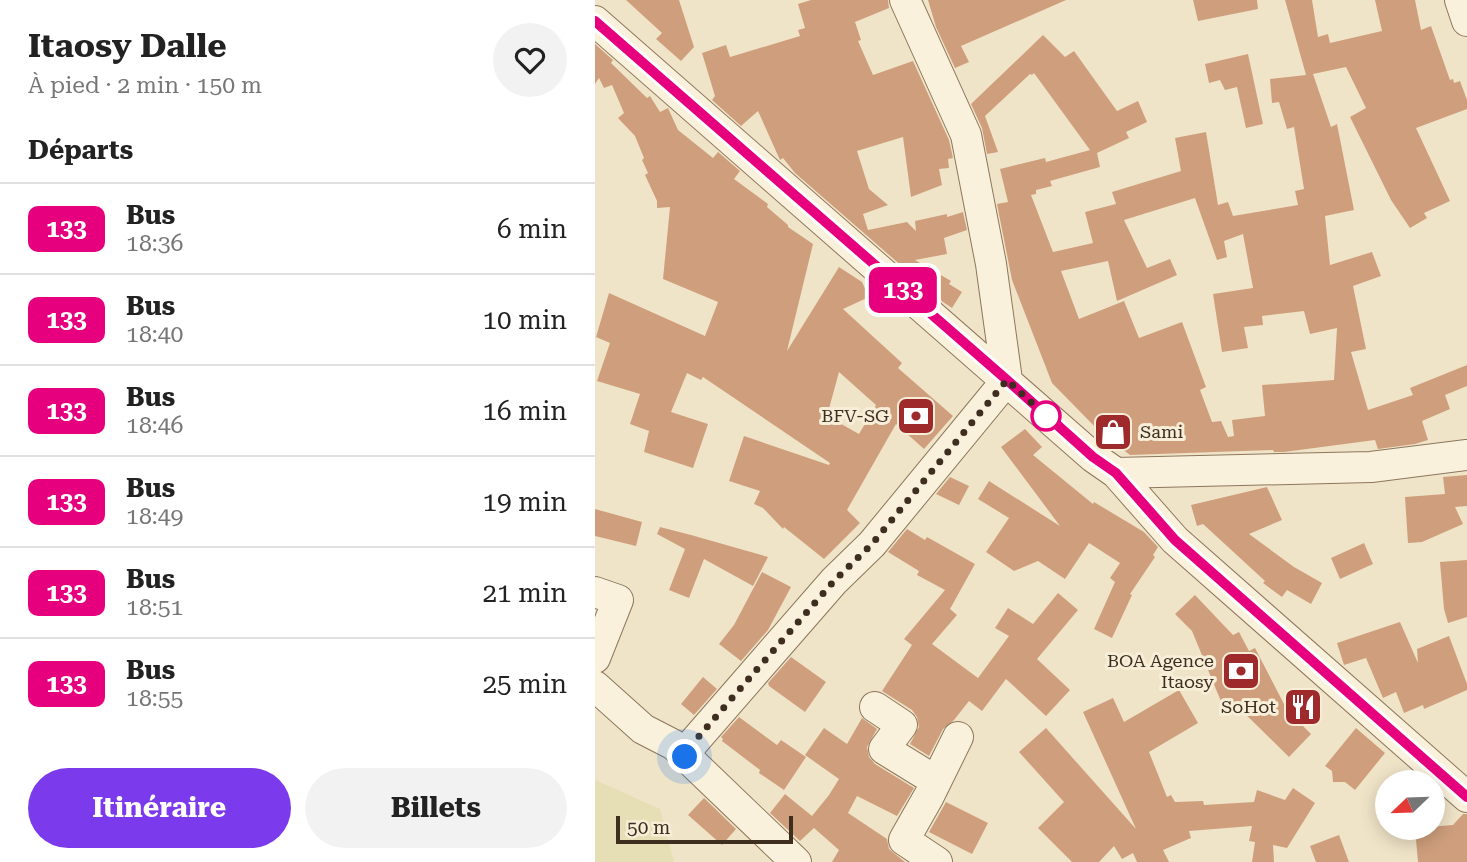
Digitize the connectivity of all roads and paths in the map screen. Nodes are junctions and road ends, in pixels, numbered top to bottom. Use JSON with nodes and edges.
{"nodes":[{"id":1,"x":905,"y":0,"type":"edge"},
{"id":2,"x":1460,"y":0,"type":"edge"},
{"id":3,"x":595,"y":21,"type":"edge"},
{"id":4,"x":1467,"y":21,"type":"edge"},
{"id":5,"x":1007,"y":380,"type":"junction"},
{"id":6,"x":1467,"y":455,"type":"edge"},
{"id":7,"x":1116,"y":473,"type":"junction"},
{"id":8,"x":595,"y":592,"type":"edge"},
{"id":9,"x":595,"y":658,"type":"edge"},
{"id":10,"x":595,"y":686,"type":"edge"},
{"id":11,"x":875,"y":707,"type":"dead end"},
{"id":12,"x":958,"y":737,"type":"dead end"},
{"id":13,"x":685,"y":757,"type":"junction"},
{"id":14,"x":936,"y":781,"type":"junction"},
{"id":15,"x":1467,"y":797,"type":"edge"},
{"id":16,"x":796,"y":862,"type":"edge"},
{"id":17,"x":937,"y":862,"type":"edge"}],
"edges":[{"from":1,"to":5,"type":"street"},
{"from":2,"to":4,"type":"street"},
{"from":3,"to":5,"type":"street"},
{"from":5,"to":7,"type":"street"},
{"from":5,"to":13,"type":"street"},
{"from":6,"to":7,"type":"street"},
{"from":7,"to":15,"type":"street"},
{"from":8,"to":9,"type":"street"},
{"from":10,"to":13,"type":"street"},
{"from":11,"to":14,"type":"street"},
{"from":12,"to":14,"type":"street"},
{"from":13,"to":16,"type":"street"},
{"from":14,"to":17,"type":"street"}]}
